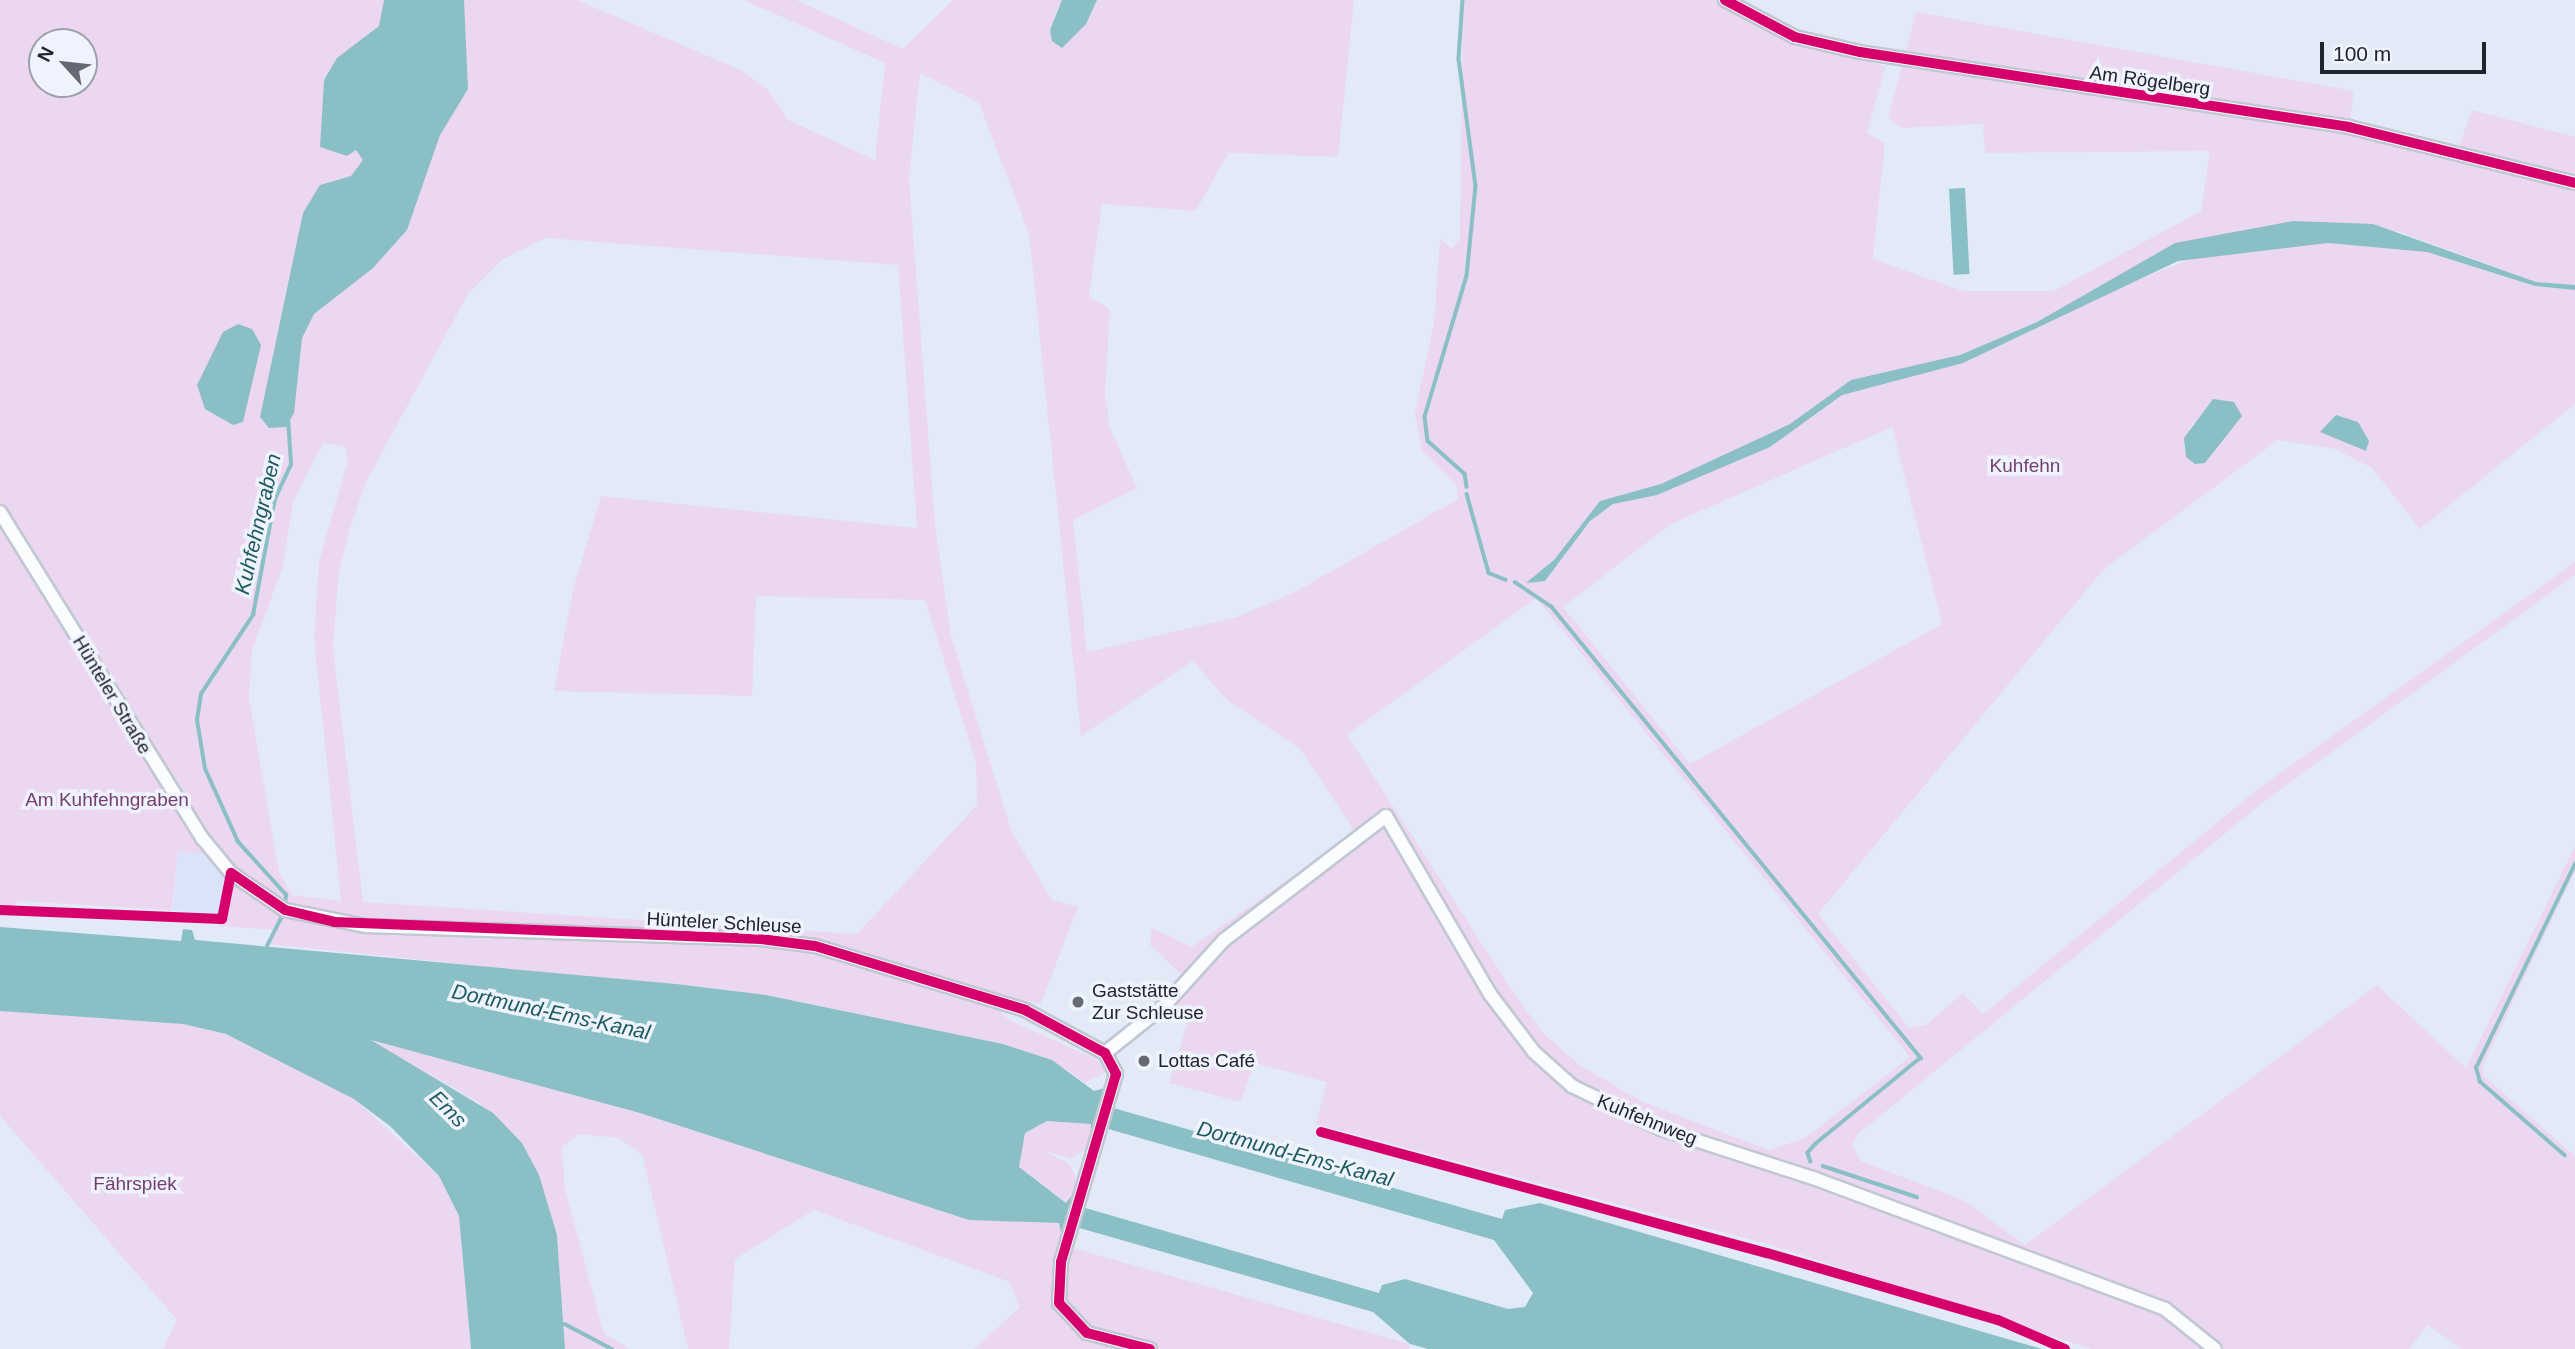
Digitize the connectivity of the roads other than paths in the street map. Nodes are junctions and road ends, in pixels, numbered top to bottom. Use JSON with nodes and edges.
{"nodes":[{"id":1,"x":1725,"y":0,"type":"edge"},
{"id":2,"x":2575,"y":183,"type":"edge"},
{"id":3,"x":0,"y":512,"type":"edge"},
{"id":4,"x":285,"y":910,"type":"joint"},
{"id":5,"x":1105,"y":1053,"type":"junction"},
{"id":6,"x":1150,"y":1349,"type":"edge"},
{"id":7,"x":2215,"y":1349,"type":"edge"}],
"edges":[{"from":1,"to":2,"type":"street","name":"Am Rögelberg"},
{"from":3,"to":4,"type":"street","name":"Hünteler Straße"},
{"from":4,"to":5,"type":"street","name":"Hünteler Schleuse"},
{"from":5,"to":6,"type":"street"},
{"from":5,"to":7,"type":"street","name":"Kuhfehnweg"}]}
